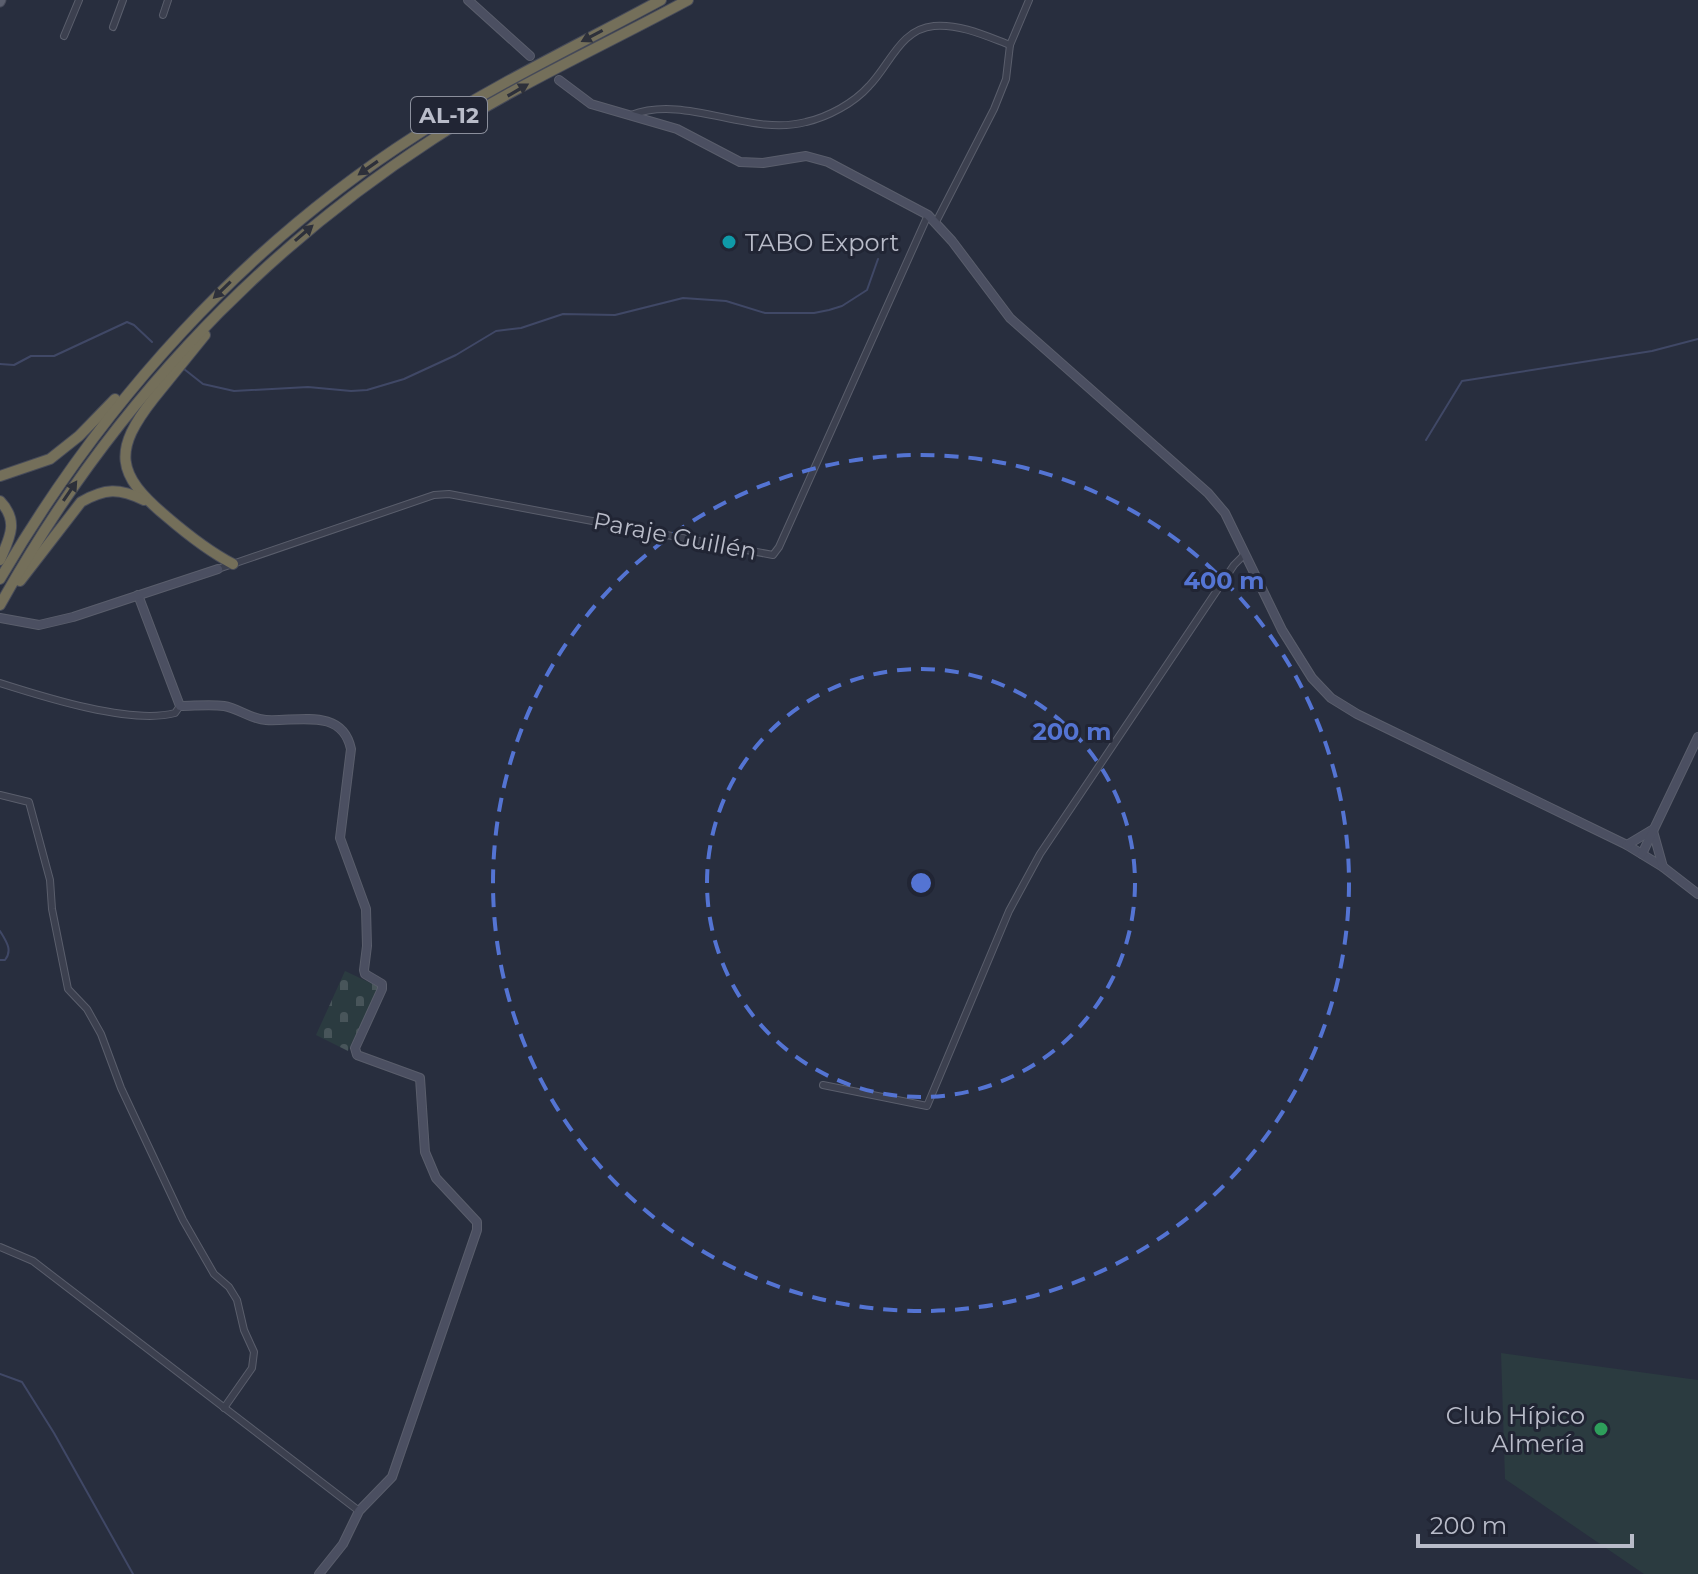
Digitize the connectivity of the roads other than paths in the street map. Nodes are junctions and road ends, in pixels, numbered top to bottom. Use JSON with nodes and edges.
{"nodes":[{"id":1,"x":66,"y":0,"type":"edge"},
{"id":2,"x":123,"y":0,"type":"edge"},
{"id":3,"x":168,"y":0,"type":"edge"},
{"id":4,"x":468,"y":0,"type":"edge"},
{"id":5,"x":661,"y":0,"type":"edge"},
{"id":6,"x":688,"y":0,"type":"edge"},
{"id":7,"x":1029,"y":0,"type":"edge"},
{"id":8,"x":78,"y":3,"type":"edge"},
{"id":9,"x":163,"y":15,"type":"dead end"},
{"id":10,"x":113,"y":27,"type":"dead end"},
{"id":11,"x":64,"y":36,"type":"dead end"},
{"id":12,"x":1010,"y":45,"type":"junction"},
{"id":13,"x":530,"y":56,"type":"dead end"},
{"id":14,"x":559,"y":80,"type":"dead end"},
{"id":15,"x":631,"y":115,"type":"junction"},
{"id":16,"x":928,"y":215,"type":"junction"},
{"id":17,"x":936,"y":222,"type":"junction"},
{"id":18,"x":252,"y":278,"type":"junction"},
{"id":19,"x":189,"y":323,"type":"junction"},
{"id":20,"x":0,"y":476,"type":"edge"},
{"id":21,"x":0,"y":501,"type":"edge"},
{"id":22,"x":149,"y":502,"type":"junction"},
{"id":23,"x":209,"y":552,"type":"junction"},
{"id":24,"x":1244,"y":555,"type":"junction"},
{"id":25,"x":0,"y":560,"type":"edge"},
{"id":26,"x":233,"y":564,"type":"junction"},
{"id":27,"x":218,"y":569,"type":"junction"},
{"id":28,"x":0,"y":579,"type":"edge"},
{"id":29,"x":138,"y":595,"type":"junction"},
{"id":30,"x":0,"y":608,"type":"edge"},
{"id":31,"x":0,"y":618,"type":"edge"},
{"id":32,"x":0,"y":683,"type":"edge"},
{"id":33,"x":180,"y":706,"type":"junction"},
{"id":34,"x":1698,"y":737,"type":"edge"},
{"id":35,"x":0,"y":795,"type":"edge"},
{"id":36,"x":1653,"y":830,"type":"junction"},
{"id":37,"x":1627,"y":845,"type":"junction"},
{"id":38,"x":1642,"y":854,"type":"junction"},
{"id":39,"x":1663,"y":867,"type":"junction"},
{"id":40,"x":1698,"y":894,"type":"edge"},
{"id":41,"x":823,"y":1085,"type":"dead end"},
{"id":42,"x":0,"y":1247,"type":"edge"},
{"id":43,"x":224,"y":1408,"type":"junction"},
{"id":44,"x":359,"y":1511,"type":"junction"},
{"id":45,"x":319,"y":1574,"type":"edge"}],
"edges":[{"from":1,"to":8,"type":"street"},
{"from":2,"to":10,"type":"street"},
{"from":3,"to":9,"type":"street"},
{"from":4,"to":13,"type":"street"},
{"from":5,"to":19,"type":"highway","number":"AL-12","one_way":true},
{"from":18,"to":6,"type":"highway","number":"AL-12","one_way":true},
{"from":7,"to":12,"type":"street"},
{"from":8,"to":11,"type":"street"},
{"from":12,"to":15,"type":"street"},
{"from":12,"to":17,"type":"street"},
{"from":14,"to":15,"type":"street"},
{"from":15,"to":16,"type":"street"},
{"from":16,"to":17,"type":"street"},
{"from":16,"to":26,"type":"street","name":"Paraje Guillén"},
{"from":17,"to":24,"type":"street"},
{"from":18,"to":22,"type":"highway"},
{"from":30,"to":18,"type":"highway","number":"AL-12","one_way":true},
{"from":19,"to":20,"type":"highway"},
{"from":19,"to":28,"type":"highway","number":"AL-12"},
{"from":21,"to":25,"type":"highway"},
{"from":22,"to":23,"type":"highway"},
{"from":22,"to":30,"type":"highway"},
{"from":23,"to":26,"type":"highway"},
{"from":23,"to":27,"type":"highway"},
{"from":24,"to":37,"type":"street"},
{"from":24,"to":41,"type":"street"},
{"from":26,"to":27,"type":"street","name":"Paraje Guillén"},
{"from":27,"to":29,"type":"street"},
{"from":29,"to":31,"type":"street"},
{"from":29,"to":33,"type":"street"},
{"from":32,"to":33,"type":"street"},
{"from":33,"to":44,"type":"street"},
{"from":34,"to":36,"type":"street"},
{"from":35,"to":43,"type":"street"},
{"from":36,"to":37,"type":"street"},
{"from":36,"to":38,"type":"street"},
{"from":36,"to":39,"type":"street"},
{"from":37,"to":38,"type":"street"},
{"from":38,"to":39,"type":"street"},
{"from":39,"to":40,"type":"street"},
{"from":42,"to":43,"type":"street"},
{"from":43,"to":44,"type":"street"},
{"from":44,"to":45,"type":"street"}]}
